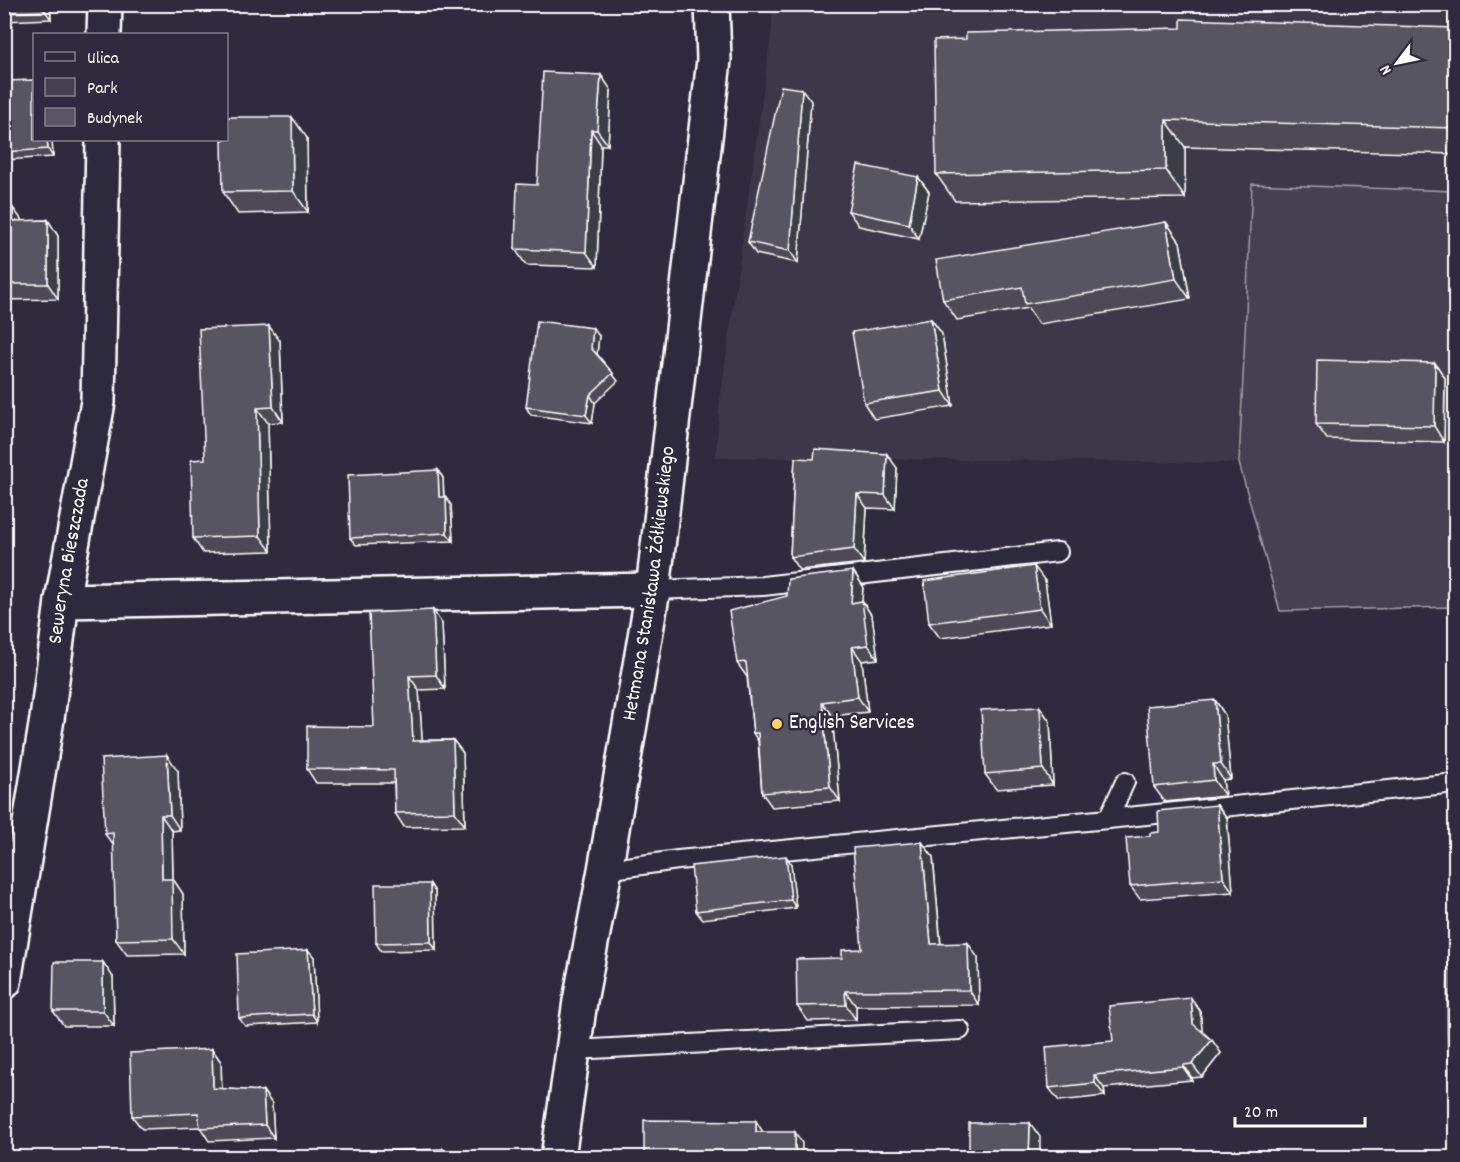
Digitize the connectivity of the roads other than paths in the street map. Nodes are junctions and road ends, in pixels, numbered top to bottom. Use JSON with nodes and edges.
{"nodes":[{"id":1,"x":105,"y":4,"type":"edge"},
{"id":2,"x":712,"y":4,"type":"edge"},
{"id":3,"x":104,"y":33,"type":"edge"},
{"id":4,"x":103,"y":141,"type":"edge"},
{"id":5,"x":1058,"y":552,"type":"dead end"},
{"id":6,"x":653,"y":590,"type":"junction"},
{"id":7,"x":62,"y":601,"type":"junction"},
{"id":8,"x":1125,"y":782,"type":"dead end"},
{"id":9,"x":1446,"y":784,"type":"dead end"},
{"id":10,"x":1108,"y":819,"type":"junction"},
{"id":11,"x":605,"y":870,"type":"junction"},
{"id":12,"x":5,"y":972,"type":"edge"},
{"id":13,"x":960,"y":1030,"type":"dead end"},
{"id":14,"x":573,"y":1050,"type":"junction"},
{"id":15,"x":558,"y":1158,"type":"edge"}],
"edges":[{"from":1,"to":3,"type":"street"},
{"from":2,"to":6,"type":"street","name":"Hetmana Stanisława Żółkiewskiego"},
{"from":4,"to":7,"type":"street","name":"Seweryna Bieszczada"},
{"from":5,"to":6,"type":"lane"},
{"from":6,"to":7,"type":"street"},
{"from":6,"to":11,"type":"street","name":"Hetmana Stanisława Żółkiewskiego"},
{"from":7,"to":12,"type":"street","name":"Seweryna Bieszczada"},
{"from":8,"to":10,"type":"lane"},
{"from":9,"to":10,"type":"lane"},
{"from":10,"to":11,"type":"lane"},
{"from":11,"to":14,"type":"street","name":"Hetmana Stanisława Żółkiewskiego"},
{"from":13,"to":14,"type":"lane"},
{"from":14,"to":15,"type":"street","name":"Hetmana Stanisława Żółkiewskiego"}]}
